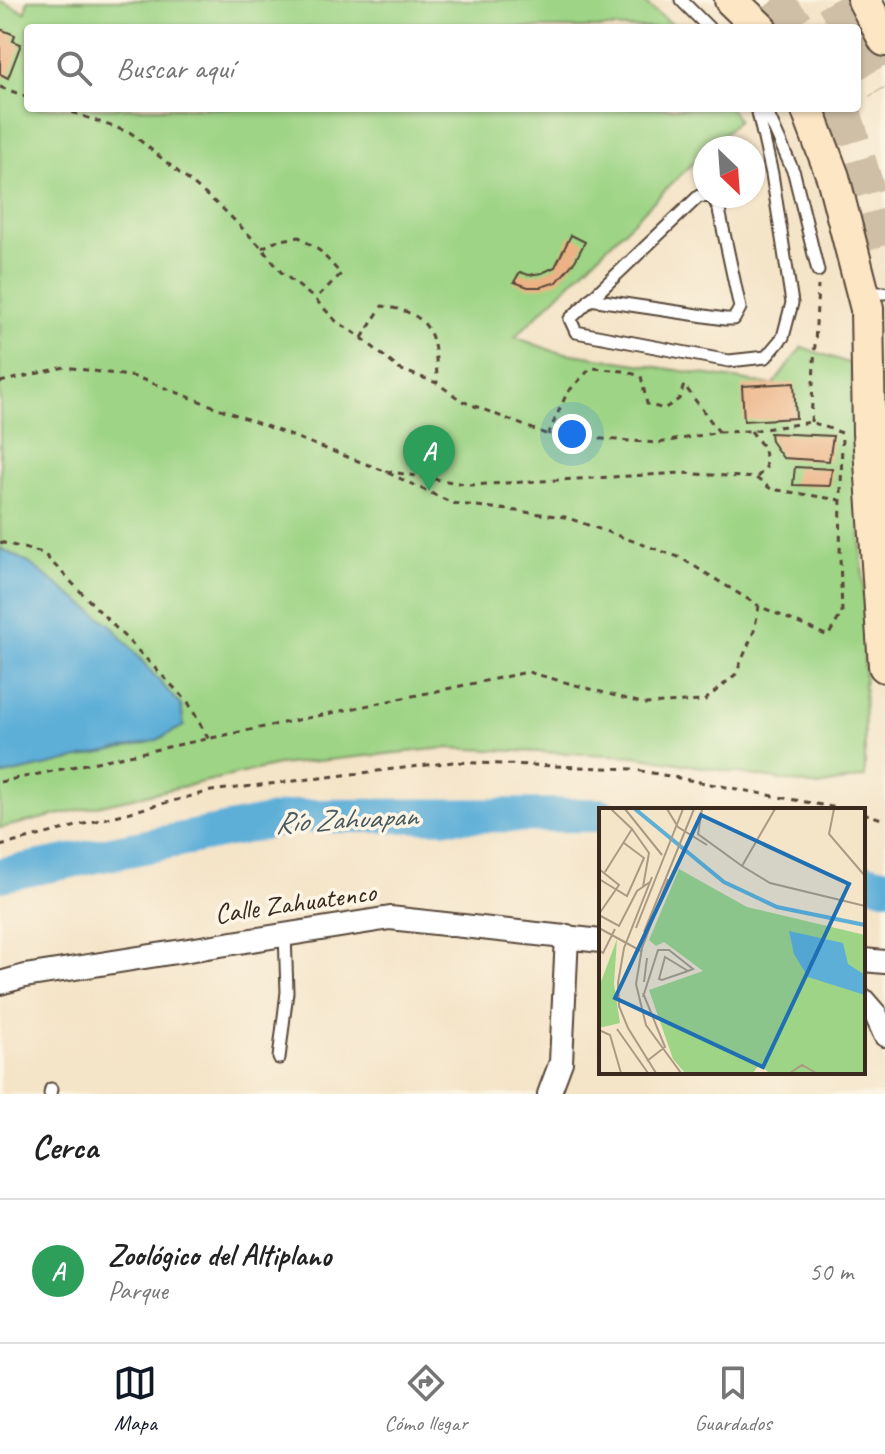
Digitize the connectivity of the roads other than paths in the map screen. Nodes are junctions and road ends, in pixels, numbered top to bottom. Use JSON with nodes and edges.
{"nodes":[{"id":1,"x":681,"y":0,"type":"edge"},
{"id":2,"x":731,"y":0,"type":"edge"},
{"id":3,"x":864,"y":0,"type":"edge"},
{"id":4,"x":705,"y":24,"type":"edge"},
{"id":5,"x":756,"y":24,"type":"edge"},
{"id":6,"x":885,"y":40,"type":"edge"},
{"id":7,"x":758,"y":112,"type":"edge"},
{"id":8,"x":767,"y":112,"type":"edge"},
{"id":9,"x":809,"y":112,"type":"edge"},
{"id":10,"x":818,"y":271,"type":"road end"},
{"id":11,"x":875,"y":293,"type":"edge"},
{"id":12,"x":590,"y":299,"type":"junction"},
{"id":13,"x":885,"y":666,"type":"edge"},
{"id":14,"x":285,"y":933,"type":"junction"},
{"id":15,"x":567,"y":936,"type":"junction"},
{"id":16,"x":599,"y":941,"type":"edge"},
{"id":17,"x":865,"y":960,"type":"edge"},
{"id":18,"x":885,"y":962,"type":"edge"},
{"id":19,"x":0,"y":983,"type":"edge"},
{"id":20,"x":865,"y":1002,"type":"edge"},
{"id":21,"x":885,"y":1035,"type":"edge"},
{"id":22,"x":279,"y":1058,"type":"dead end"},
{"id":23,"x":549,"y":1094,"type":"edge"}],
"edges":[{"from":1,"to":4,"type":"lane"},
{"from":2,"to":5,"type":"street"},
{"from":3,"to":6,"type":"street"},
{"from":7,"to":12,"type":"lane"},
{"from":8,"to":10,"type":"lane"},
{"from":9,"to":11,"type":"street"},
{"from":11,"to":13,"type":"street"},
{"from":12,"to":12,"type":"lane"},
{"from":14,"to":15,"type":"street","name":"Calle Zahuatenco"},
{"from":14,"to":19,"type":"street","name":"Calle Zahuatenco"},
{"from":14,"to":22,"type":"lane"},
{"from":15,"to":16,"type":"street","name":"Calle Zahuatenco"},
{"from":15,"to":23,"type":"street"},
{"from":17,"to":18,"type":"street"},
{"from":20,"to":21,"type":"street"}]}
